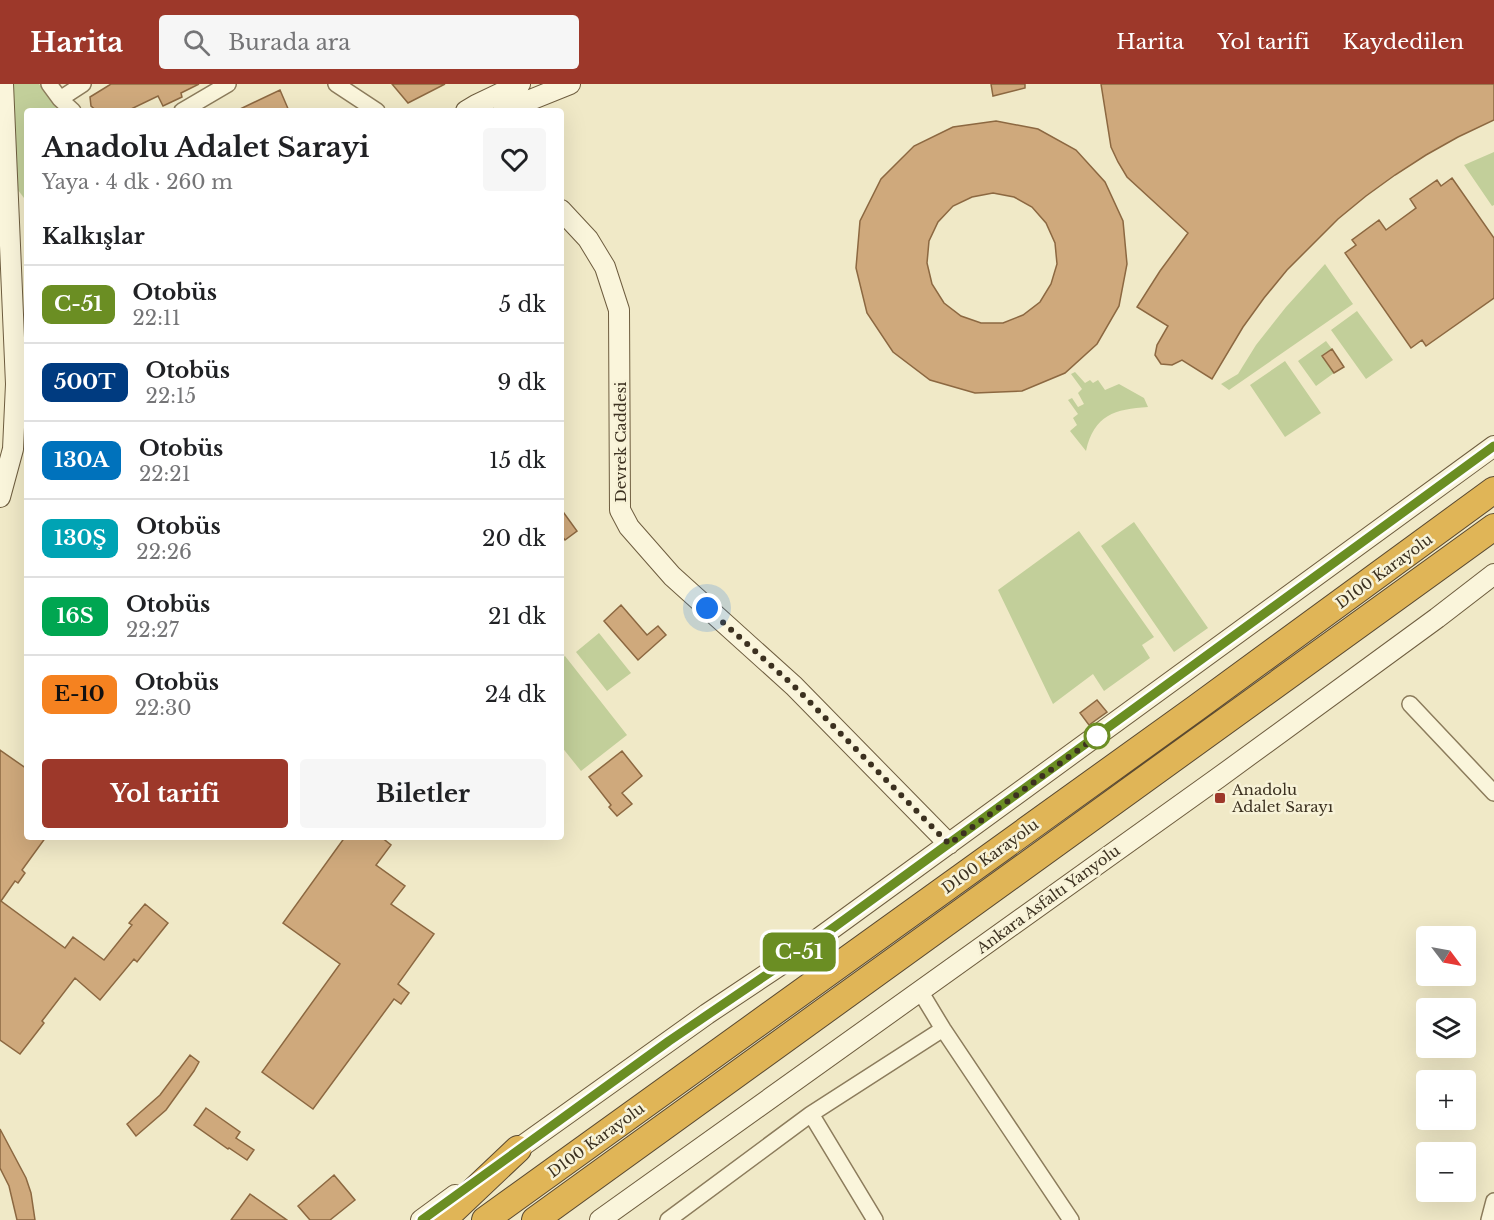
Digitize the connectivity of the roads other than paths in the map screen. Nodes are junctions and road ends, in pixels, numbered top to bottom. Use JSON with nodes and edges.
{"nodes":[{"id":1,"x":3,"y":84,"type":"edge"},
{"id":2,"x":49,"y":84,"type":"edge"},
{"id":3,"x":83,"y":84,"type":"edge"},
{"id":4,"x":228,"y":84,"type":"edge"},
{"id":5,"x":336,"y":84,"type":"edge"},
{"id":6,"x":520,"y":84,"type":"edge"},
{"id":7,"x":570,"y":84,"type":"edge"},
{"id":8,"x":60,"y":99,"type":"junction"},
{"id":9,"x":70,"y":108,"type":"edge"},
{"id":10,"x":187,"y":108,"type":"edge"},
{"id":11,"x":373,"y":108,"type":"edge"},
{"id":12,"x":471,"y":108,"type":"edge"},
{"id":13,"x":510,"y":108,"type":"edge"},
{"id":14,"x":7,"y":188,"type":"junction"},
{"id":15,"x":564,"y":213,"type":"edge"},
{"id":16,"x":24,"y":216,"type":"edge"},
{"id":17,"x":12,"y":252,"type":"edge"},
{"id":18,"x":12,"y":273,"type":"edge"},
{"id":19,"x":24,"y":311,"type":"edge"},
{"id":20,"x":14,"y":340,"type":"junction"},
{"id":21,"x":1494,"y":446,"type":"edge"},
{"id":22,"x":1494,"y":490,"type":"edge"},
{"id":23,"x":0,"y":497,"type":"edge"},
{"id":24,"x":1494,"y":527,"type":"edge"},
{"id":25,"x":1494,"y":574,"type":"edge"},
{"id":26,"x":1410,"y":704,"type":"dead end"},
{"id":27,"x":1494,"y":793,"type":"edge"},
{"id":28,"x":949,"y":844,"type":"junction"},
{"id":29,"x":920,"y":991,"type":"junction"},
{"id":30,"x":943,"y":1029,"type":"junction"},
{"id":31,"x":811,"y":1114,"type":"junction"},
{"id":32,"x":518,"y":1149,"type":"junction"},
{"id":33,"x":1494,"y":1201,"type":"edge"},
{"id":34,"x":422,"y":1220,"type":"edge"},
{"id":35,"x":443,"y":1220,"type":"edge"},
{"id":36,"x":485,"y":1220,"type":"edge"},
{"id":37,"x":535,"y":1220,"type":"edge"},
{"id":38,"x":600,"y":1220,"type":"edge"},
{"id":39,"x":668,"y":1220,"type":"edge"},
{"id":40,"x":875,"y":1220,"type":"edge"},
{"id":41,"x":1071,"y":1220,"type":"edge"},
{"id":42,"x":1489,"y":1220,"type":"edge"}],
"edges":[{"from":1,"to":14,"type":"main road"},
{"from":2,"to":8,"type":"street"},
{"from":3,"to":8,"type":"street"},
{"from":4,"to":10,"type":"street"},
{"from":5,"to":11,"type":"street"},
{"from":6,"to":12,"type":"main road"},
{"from":7,"to":13,"type":"main road"},
{"from":8,"to":9,"type":"street"},
{"from":14,"to":16,"type":"main road"},
{"from":14,"to":17,"type":"main road"},
{"from":15,"to":28,"type":"main road","name":"Devrek Caddesi"},
{"from":17,"to":18,"type":"main road"},
{"from":18,"to":20,"type":"main road"},
{"from":19,"to":20,"type":"main road"},
{"from":20,"to":23,"type":"main road"},
{"from":21,"to":28,"type":"main road"},
{"from":22,"to":36,"type":"highway","name":"D100 Karayolu"},
{"from":24,"to":37,"type":"highway","name":"D100 Karayolu"},
{"from":25,"to":29,"type":"main road","name":"Ankara Asfaltı Yanyolu"},
{"from":26,"to":27,"type":"street"},
{"from":28,"to":32,"type":"main road"},
{"from":29,"to":30,"type":"street"},
{"from":29,"to":38,"type":"main road","name":"Ankara Asfaltı Yanyolu"},
{"from":30,"to":31,"type":"street"},
{"from":30,"to":41,"type":"street"},
{"from":31,"to":39,"type":"street"},
{"from":31,"to":40,"type":"street"},
{"from":32,"to":34,"type":"main road"},
{"from":32,"to":35,"type":"highway"},
{"from":33,"to":42,"type":"street"}]}
